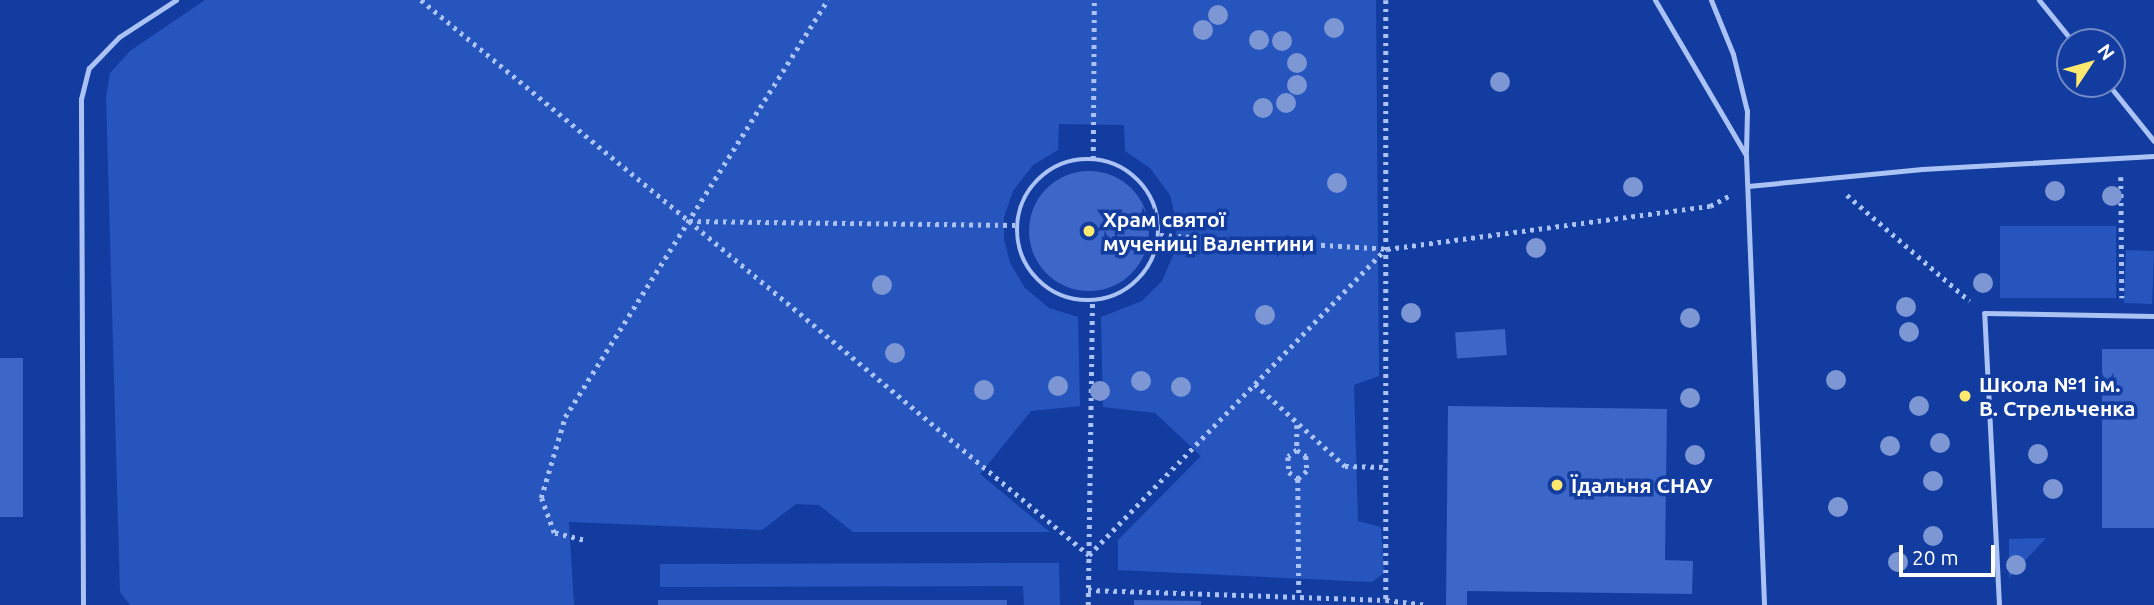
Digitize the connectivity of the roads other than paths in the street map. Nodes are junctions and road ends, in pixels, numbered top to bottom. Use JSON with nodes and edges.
{"nodes":[{"id":1,"x":176,"y":0,"type":"edge"},
{"id":2,"x":1655,"y":0,"type":"edge"},
{"id":3,"x":1711,"y":0,"type":"edge"},
{"id":4,"x":2039,"y":0,"type":"edge"},
{"id":5,"x":2062,"y":28,"type":"edge"},
{"id":6,"x":2119,"y":98,"type":"edge"},
{"id":7,"x":2154,"y":141,"type":"edge"},
{"id":8,"x":1746,"y":155,"type":"junction"},
{"id":9,"x":2154,"y":156,"type":"edge"},
{"id":10,"x":1748,"y":186,"type":"junction"},
{"id":11,"x":2154,"y":316,"type":"edge"},
{"id":12,"x":83,"y":605,"type":"edge"},
{"id":13,"x":1764,"y":605,"type":"edge"},
{"id":14,"x":1999,"y":605,"type":"edge"}],
"edges":[{"from":1,"to":12,"type":"lane"},
{"from":2,"to":8,"type":"lane"},
{"from":3,"to":8,"type":"lane"},
{"from":4,"to":5,"type":"lane"},
{"from":6,"to":7,"type":"lane"},
{"from":8,"to":10,"type":"lane"},
{"from":9,"to":10,"type":"lane"},
{"from":10,"to":13,"type":"lane"},
{"from":11,"to":14,"type":"lane"}]}
